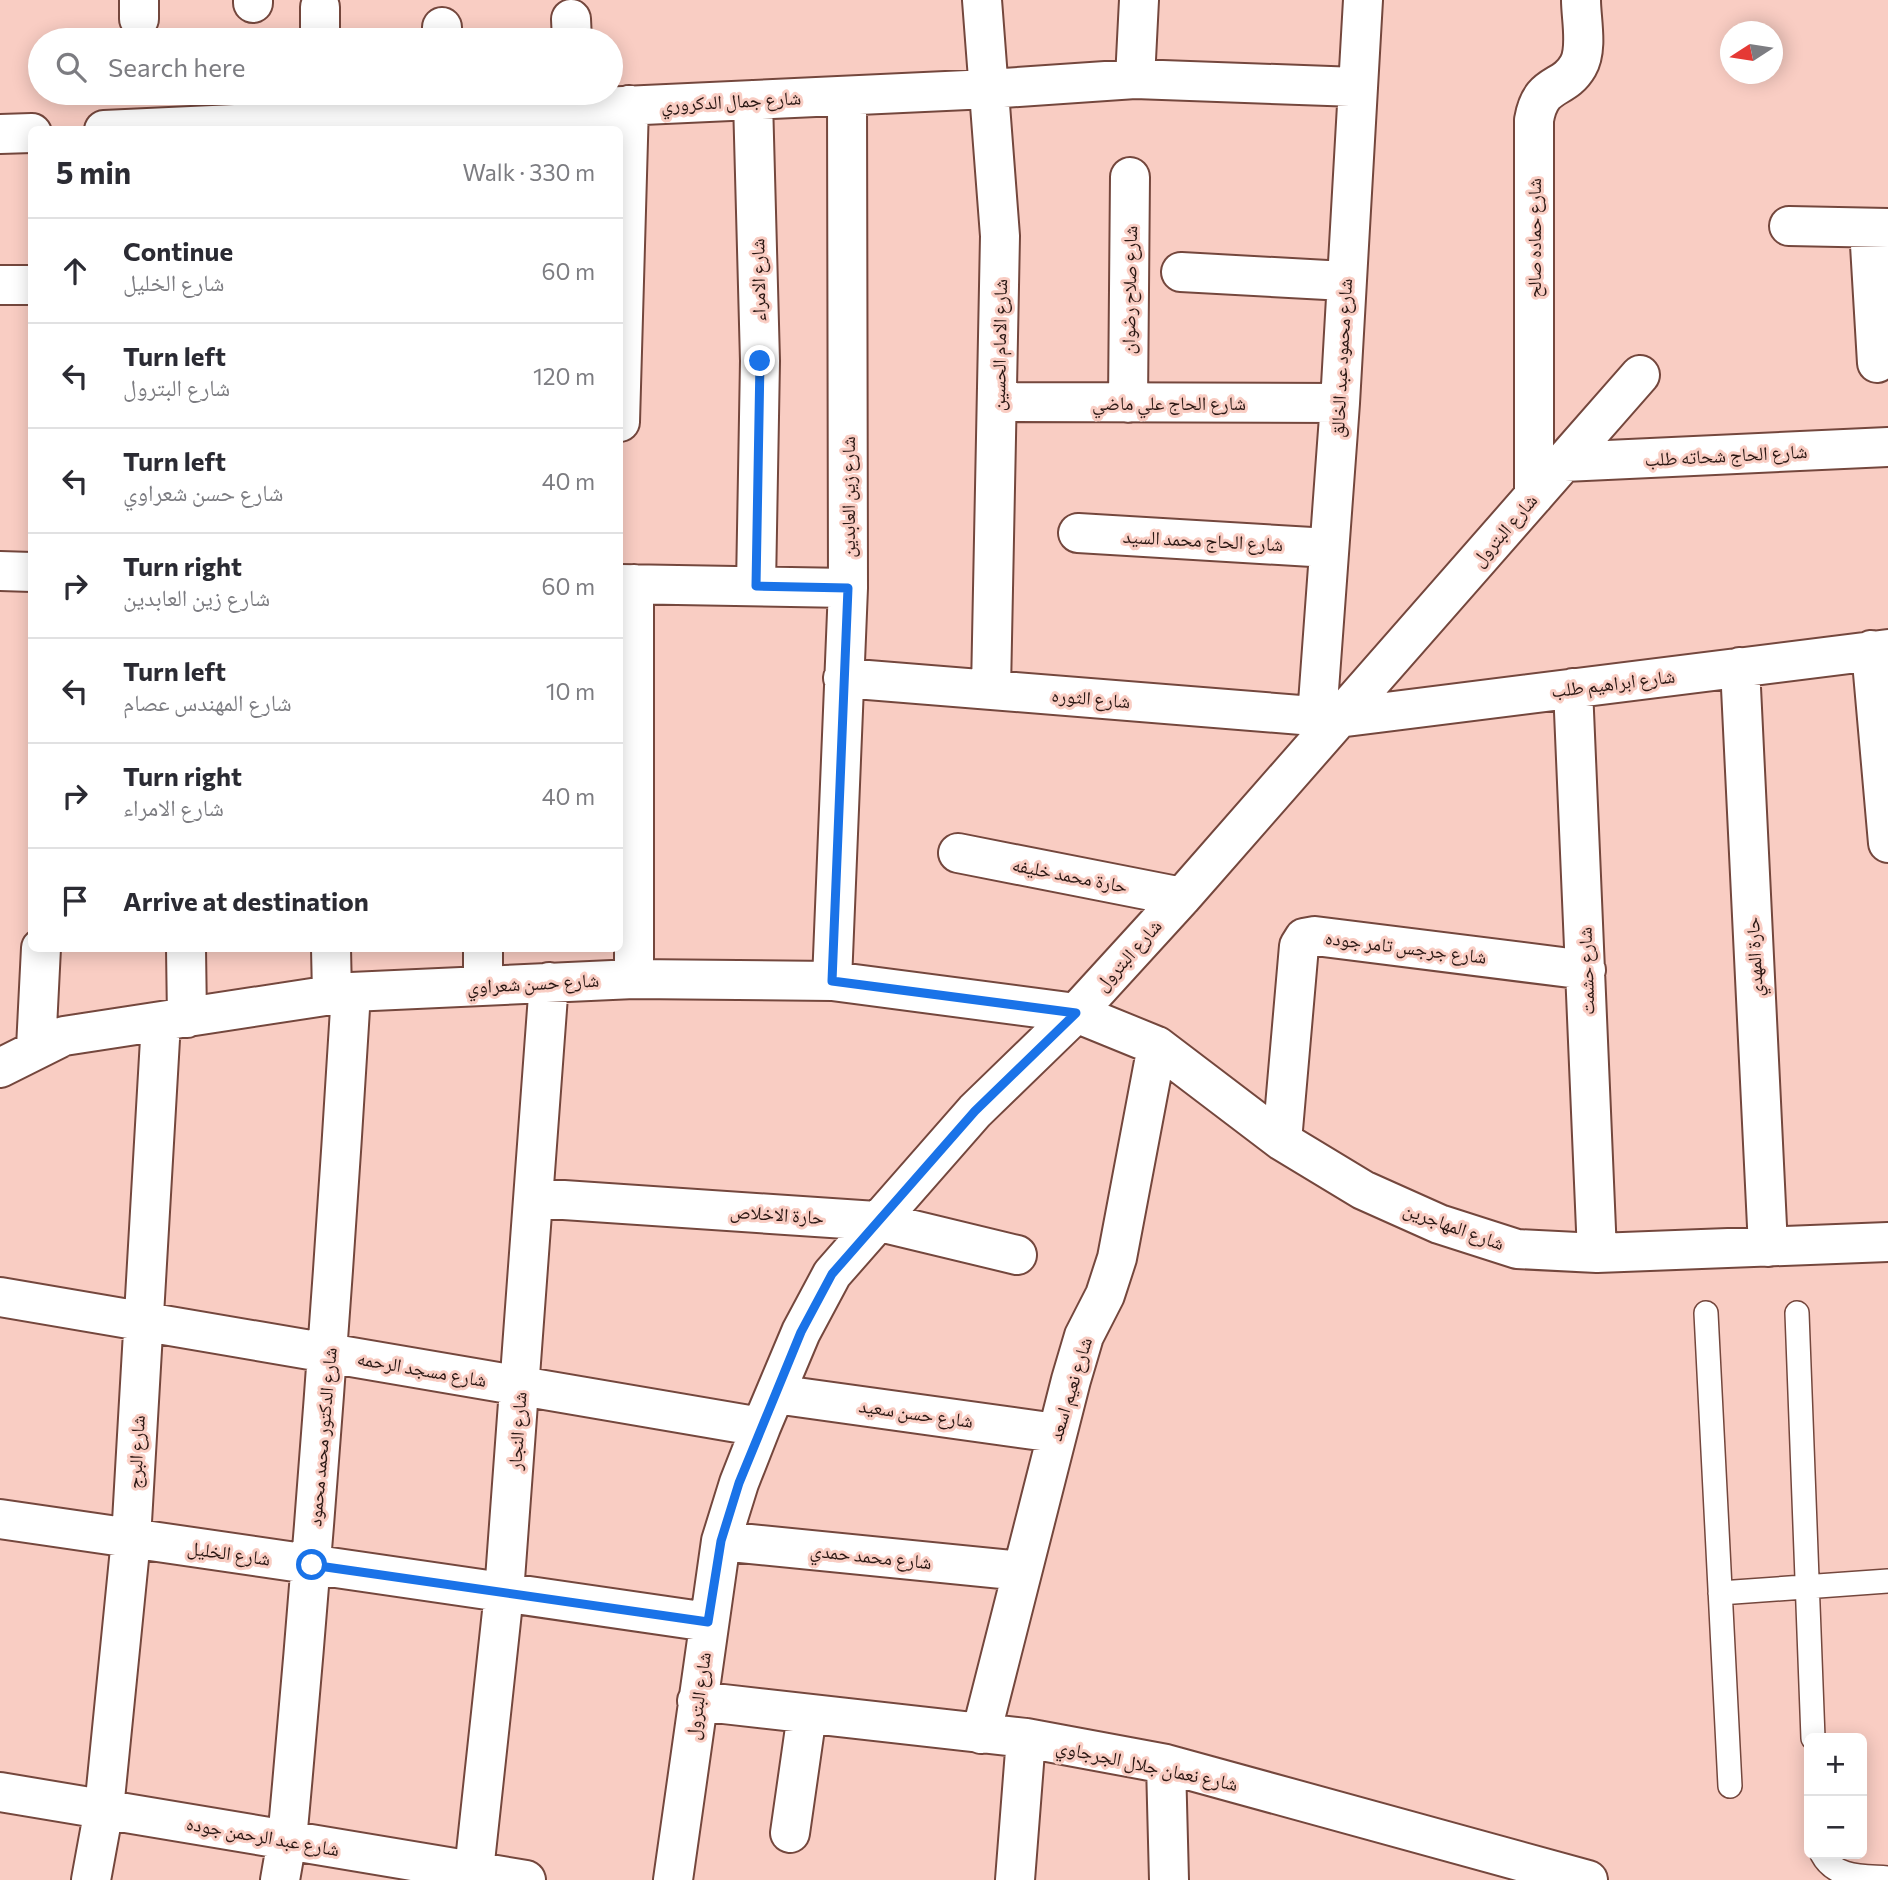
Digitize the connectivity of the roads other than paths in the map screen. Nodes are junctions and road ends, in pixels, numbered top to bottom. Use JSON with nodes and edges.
{"nodes":[{"id":1,"x":982,"y":0,"type":"edge"},
{"id":2,"x":1139,"y":0,"type":"edge"},
{"id":3,"x":1363,"y":0,"type":"edge"},
{"id":4,"x":1581,"y":0,"type":"edge"},
{"id":5,"x":1135,"y":79,"type":"junction"},
{"id":6,"x":1357,"y":87,"type":"junction"},
{"id":7,"x":989,"y":89,"type":"junction"},
{"id":8,"x":847,"y":96,"type":"junction"},
{"id":9,"x":753,"y":100,"type":"junction"},
{"id":10,"x":623,"y":104,"type":"edge"},
{"id":11,"x":361,"y":105,"type":"edge"},
{"id":12,"x":450,"y":105,"type":"edge"},
{"id":13,"x":557,"y":105,"type":"edge"},
{"id":14,"x":629,"y":105,"type":"junction"},
{"id":15,"x":320,"y":106,"type":"edge"},
{"id":16,"x":498,"y":121,"type":"edge"},
{"id":17,"x":140,"y":126,"type":"edge"},
{"id":18,"x":28,"y":133,"type":"edge"},
{"id":19,"x":0,"y":134,"type":"edge"},
{"id":20,"x":1130,"y":177,"type":"dead end"},
{"id":21,"x":1789,"y":226,"type":"dead end"},
{"id":22,"x":1878,"y":228,"type":"edge"},
{"id":23,"x":1181,"y":272,"type":"dead end"},
{"id":24,"x":1345,"y":281,"type":"junction"},
{"id":25,"x":0,"y":285,"type":"edge"},
{"id":26,"x":28,"y":285,"type":"edge"},
{"id":27,"x":623,"y":316,"type":"edge"},
{"id":28,"x":1877,"y":363,"type":"dead end"},
{"id":29,"x":1640,"y":375,"type":"dead end"},
{"id":30,"x":999,"y":402,"type":"junction"},
{"id":31,"x":1128,"y":403,"type":"junction"},
{"id":32,"x":1340,"y":403,"type":"junction"},
{"id":33,"x":1888,"y":447,"type":"edge"},
{"id":34,"x":1564,"y":462,"type":"junction"},
{"id":35,"x":1534,"y":496,"type":"junction"},
{"id":36,"x":1078,"y":533,"type":"dead end"},
{"id":37,"x":1329,"y":548,"type":"junction"},
{"id":38,"x":0,"y":571,"type":"edge"},
{"id":39,"x":28,"y":572,"type":"edge"},
{"id":40,"x":627,"y":584,"type":"edge"},
{"id":41,"x":756,"y":586,"type":"junction"},
{"id":42,"x":848,"y":588,"type":"junction"},
{"id":43,"x":1880,"y":650,"type":"edge"},
{"id":44,"x":1740,"y":667,"type":"junction"},
{"id":45,"x":844,"y":678,"type":"junction"},
{"id":46,"x":1573,"y":688,"type":"junction"},
{"id":47,"x":991,"y":690,"type":"junction"},
{"id":48,"x":1327,"y":717,"type":"junction"},
{"id":49,"x":1888,"y":843,"type":"edge"},
{"id":50,"x":958,"y":853,"type":"dead end"},
{"id":51,"x":1182,"y":897,"type":"junction"},
{"id":52,"x":41,"y":952,"type":"edge"},
{"id":53,"x":185,"y":952,"type":"edge"},
{"id":54,"x":332,"y":952,"type":"edge"},
{"id":55,"x":483,"y":967,"type":"edge"},
{"id":56,"x":1587,"y":970,"type":"junction"},
{"id":57,"x":634,"y":979,"type":"junction"},
{"id":58,"x":832,"y":981,"type":"junction"},
{"id":59,"x":549,"y":982,"type":"junction"},
{"id":60,"x":342,"y":994,"type":"junction"},
{"id":61,"x":1076,"y":1013,"type":"junction"},
{"id":62,"x":174,"y":1020,"type":"junction"},
{"id":63,"x":1157,"y":1046,"type":"junction"},
{"id":64,"x":36,"y":1048,"type":"junction"},
{"id":65,"x":0,"y":1068,"type":"edge"},
{"id":66,"x":1282,"y":1141,"type":"junction"},
{"id":67,"x":534,"y":1198,"type":"junction"},
{"id":68,"x":876,"y":1221,"type":"junction"},
{"id":69,"x":1888,"y":1242,"type":"edge"},
{"id":70,"x":1768,"y":1247,"type":"junction"},
{"id":71,"x":1597,"y":1253,"type":"junction"},
{"id":72,"x":1017,"y":1255,"type":"dead end"},
{"id":73,"x":0,"y":1297,"type":"edge"},
{"id":74,"x":1797,"y":1313,"type":"dead end"},
{"id":75,"x":1706,"y":1314,"type":"dead end"},
{"id":76,"x":144,"y":1322,"type":"junction"},
{"id":77,"x":329,"y":1353,"type":"junction"},
{"id":78,"x":520,"y":1386,"type":"junction"},
{"id":79,"x":768,"y":1410,"type":"junction"},
{"id":80,"x":1056,"y":1433,"type":"junction"},
{"id":81,"x":0,"y":1520,"type":"edge"},
{"id":82,"x":131,"y":1539,"type":"junction"},
{"id":83,"x":721,"y":1541,"type":"junction"},
{"id":84,"x":312,"y":1565,"type":"junction"},
{"id":85,"x":1021,"y":1571,"type":"junction"},
{"id":86,"x":1888,"y":1581,"type":"edge"},
{"id":87,"x":1807,"y":1587,"type":"junction"},
{"id":88,"x":504,"y":1593,"type":"junction"},
{"id":89,"x":1720,"y":1593,"type":"junction"},
{"id":90,"x":708,"y":1622,"type":"junction"},
{"id":91,"x":697,"y":1701,"type":"junction"},
{"id":92,"x":807,"y":1714,"type":"junction"},
{"id":93,"x":1812,"y":1733,"type":"edge"},
{"id":94,"x":981,"y":1734,"type":"junction"},
{"id":95,"x":1026,"y":1738,"type":"junction"},
{"id":96,"x":1166,"y":1764,"type":"junction"},
{"id":97,"x":1730,"y":1786,"type":"dead end"},
{"id":98,"x":0,"y":1792,"type":"edge"},
{"id":99,"x":104,"y":1809,"type":"junction"},
{"id":100,"x":790,"y":1833,"type":"dead end"},
{"id":101,"x":287,"y":1840,"type":"junction"},
{"id":102,"x":1827,"y":1859,"type":"edge"},
{"id":103,"x":473,"y":1876,"type":"edge"},
{"id":104,"x":1888,"y":1878,"type":"edge"},
{"id":105,"x":91,"y":1880,"type":"edge"},
{"id":106,"x":280,"y":1880,"type":"edge"},
{"id":107,"x":526,"y":1880,"type":"edge"},
{"id":108,"x":673,"y":1880,"type":"edge"},
{"id":109,"x":1015,"y":1880,"type":"edge"},
{"id":110,"x":1169,"y":1880,"type":"edge"},
{"id":111,"x":1588,"y":1880,"type":"edge"}],
"edges":[{"from":1,"to":7,"type":"street","name":"شارع الامام الحسين"},
{"from":2,"to":5,"type":"street"},
{"from":3,"to":6,"type":"street","name":"شارع محمود عبد الخالق"},
{"from":4,"to":35,"type":"street","name":"شارع حماده صالح"},
{"from":5,"to":6,"type":"street","name":"شارع جمال الدكروري"},
{"from":5,"to":7,"type":"street","name":"شارع جمال الدكروري"},
{"from":6,"to":24,"type":"street","name":"شارع محمود عبد الخالق"},
{"from":7,"to":8,"type":"street","name":"شارع جمال الدكروري"},
{"from":7,"to":30,"type":"street","name":"شارع الامام الحسين"},
{"from":8,"to":9,"type":"street","name":"شارع جمال الدكروري"},
{"from":8,"to":42,"type":"street","name":"شارع زين العابدين"},
{"from":9,"to":14,"type":"street","name":"شارع جمال الدكروري"},
{"from":9,"to":41,"type":"street","name":"شارع الامراء"},
{"from":10,"to":14,"type":"street","name":"شارع جمال الدكروري"},
{"from":11,"to":15,"type":"street","name":"شارع جمال الدكروري"},
{"from":12,"to":16,"type":"street","name":"شارع جمال الدكروري"},
{"from":13,"to":16,"type":"street","name":"شارع جمال الدكروري"},
{"from":14,"to":27,"type":"street"},
{"from":15,"to":17,"type":"street","name":"شارع جمال الدكروري"},
{"from":18,"to":19,"type":"street"},
{"from":20,"to":31,"type":"street","name":"شارع صلاح رضوان"},
{"from":21,"to":22,"type":"street"},
{"from":22,"to":28,"type":"street"},
{"from":23,"to":24,"type":"street"},
{"from":24,"to":32,"type":"street","name":"شارع محمود عبد الخالق"},
{"from":25,"to":26,"type":"street"},
{"from":29,"to":34,"type":"street","name":"شارع البترول"},
{"from":30,"to":31,"type":"street","name":"شارع الحاج علي ماضي"},
{"from":30,"to":47,"type":"street","name":"شارع الامام الحسين"},
{"from":31,"to":32,"type":"street","name":"شارع الحاج علي ماضي"},
{"from":32,"to":37,"type":"street","name":"شارع محمود عبد الخالق"},
{"from":33,"to":34,"type":"street","name":"شارع الحاج شحاته طلب"},
{"from":34,"to":35,"type":"street","name":"شارع البترول"},
{"from":35,"to":48,"type":"street","name":"شارع البترول"},
{"from":36,"to":37,"type":"street","name":"شارع الحاج محمد السيد"},
{"from":37,"to":48,"type":"street","name":"شارع محمود عبد الخالق"},
{"from":38,"to":39,"type":"street"},
{"from":40,"to":41,"type":"street"},
{"from":40,"to":57,"type":"street"},
{"from":41,"to":42,"type":"street"},
{"from":42,"to":45,"type":"street","name":"شارع زين العابدين"},
{"from":43,"to":44,"type":"street","name":"شارع ابراهيم طلب"},
{"from":43,"to":49,"type":"street"},
{"from":44,"to":46,"type":"street","name":"شارع ابراهيم طلب"},
{"from":44,"to":70,"type":"street","name":"حارة المهدي"},
{"from":45,"to":47,"type":"street","name":"شارع الثوره"},
{"from":45,"to":58,"type":"street","name":"شارع زين العابدين"},
{"from":46,"to":48,"type":"street","name":"شارع ابراهيم طلب"},
{"from":46,"to":56,"type":"street","name":"شارع حشمت"},
{"from":47,"to":48,"type":"street","name":"شارع الثوره"},
{"from":48,"to":51,"type":"street","name":"شارع البترول"},
{"from":50,"to":51,"type":"street","name":"حارة محمد خليفه"},
{"from":51,"to":61,"type":"street","name":"شارع البترول"},
{"from":52,"to":64,"type":"street"},
{"from":53,"to":62,"type":"street","name":"شارع البرج"},
{"from":54,"to":60,"type":"street","name":"شارع الدكتور محمد محمود"},
{"from":55,"to":59,"type":"street","name":"شارع حسن شعراوي"},
{"from":55,"to":60,"type":"street","name":"شارع حسن شعراوي"},
{"from":56,"to":66,"type":"street","name":"شارع جرجس تامر جوده"},
{"from":56,"to":71,"type":"street","name":"شارع حشمت"},
{"from":57,"to":58,"type":"street","name":"شارع حسن شعراوي"},
{"from":57,"to":59,"type":"street","name":"شارع حسن شعراوي"},
{"from":58,"to":61,"type":"street","name":"شارع حسن شعراوي"},
{"from":59,"to":67,"type":"street","name":"شارع النجار"},
{"from":60,"to":62,"type":"street","name":"شارع حسن شعراوي"},
{"from":60,"to":77,"type":"street","name":"شارع الدكتور محمد محمود"},
{"from":61,"to":63,"type":"street","name":"شارع المهاجرين"},
{"from":61,"to":68,"type":"street","name":"شارع البترول"},
{"from":62,"to":64,"type":"street","name":"شارع حسن شعراوي"},
{"from":62,"to":76,"type":"street","name":"شارع البرج"},
{"from":63,"to":66,"type":"street","name":"شارع المهاجرين"},
{"from":63,"to":80,"type":"street","name":"شارع نعيم اسعد"},
{"from":64,"to":65,"type":"street","name":"شارع حسن شعراوي"},
{"from":66,"to":71,"type":"street","name":"شارع المهاجرين"},
{"from":67,"to":68,"type":"street","name":"حارة الاخلاص"},
{"from":67,"to":78,"type":"street","name":"شارع النجار"},
{"from":68,"to":72,"type":"street","name":"حارة الاخلاص"},
{"from":68,"to":79,"type":"street","name":"شارع البترول"},
{"from":69,"to":70,"type":"street","name":"شارع المهاجرين"},
{"from":70,"to":71,"type":"street","name":"شارع المهاجرين"},
{"from":73,"to":76,"type":"street","name":"شارع مسجد الرحمه"},
{"from":74,"to":87,"type":"lane"},
{"from":75,"to":89,"type":"lane"},
{"from":76,"to":77,"type":"street","name":"شارع مسجد الرحمه"},
{"from":76,"to":82,"type":"street","name":"شارع البرج"},
{"from":77,"to":78,"type":"street","name":"شارع مسجد الرحمه"},
{"from":77,"to":84,"type":"street","name":"شارع الدكتور محمد محمود"},
{"from":78,"to":79,"type":"street","name":"شارع مسجد الرحمه"},
{"from":78,"to":88,"type":"street","name":"شارع النجار"},
{"from":79,"to":80,"type":"street","name":"شارع حسن سعيد"},
{"from":79,"to":83,"type":"street","name":"شارع البترول"},
{"from":80,"to":85,"type":"street","name":"شارع نعيم اسعد"},
{"from":81,"to":82,"type":"street","name":"شارع الخليل"},
{"from":82,"to":84,"type":"street","name":"شارع الخليل"},
{"from":82,"to":99,"type":"street","name":"شارع البرج"},
{"from":83,"to":85,"type":"street","name":"شارع محمد حمدي"},
{"from":83,"to":90,"type":"street","name":"شارع البترول"},
{"from":84,"to":88,"type":"street","name":"شارع الخليل"},
{"from":84,"to":101,"type":"street","name":"شارع الدكتور محمد محمود"},
{"from":85,"to":94,"type":"street","name":"شارع نعيم اسعد"},
{"from":86,"to":87,"type":"lane"},
{"from":87,"to":89,"type":"lane"},
{"from":87,"to":93,"type":"lane"},
{"from":88,"to":90,"type":"street","name":"شارع الخليل"},
{"from":88,"to":103,"type":"street","name":"شارع النجار"},
{"from":89,"to":97,"type":"lane"},
{"from":90,"to":91,"type":"street","name":"شارع البترول"},
{"from":91,"to":92,"type":"street","name":"شارع نعمان جلال الجرجاوي"},
{"from":91,"to":108,"type":"street","name":"شارع البترول"},
{"from":92,"to":94,"type":"street","name":"شارع نعمان جلال الجرجاوي"},
{"from":92,"to":100,"type":"street"},
{"from":94,"to":95,"type":"street","name":"شارع نعمان جلال الجرجاوي"},
{"from":95,"to":96,"type":"street","name":"شارع نعمان جلال الجرجاوي"},
{"from":95,"to":109,"type":"street"},
{"from":96,"to":110,"type":"street"},
{"from":96,"to":111,"type":"street","name":"شارع نعمان جلال الجرجاوي"},
{"from":98,"to":99,"type":"street","name":"شارع عبد الرحمن جوده"},
{"from":99,"to":101,"type":"street","name":"شارع عبد الرحمن جوده"},
{"from":99,"to":105,"type":"street","name":"شارع البرج"},
{"from":101,"to":103,"type":"street","name":"شارع عبد الرحمن جوده"},
{"from":101,"to":106,"type":"street","name":"شارع الدكتور محمد محمود"},
{"from":102,"to":104,"type":"lane"},
{"from":103,"to":107,"type":"street","name":"شارع عبد الرحمن جوده"}]}
